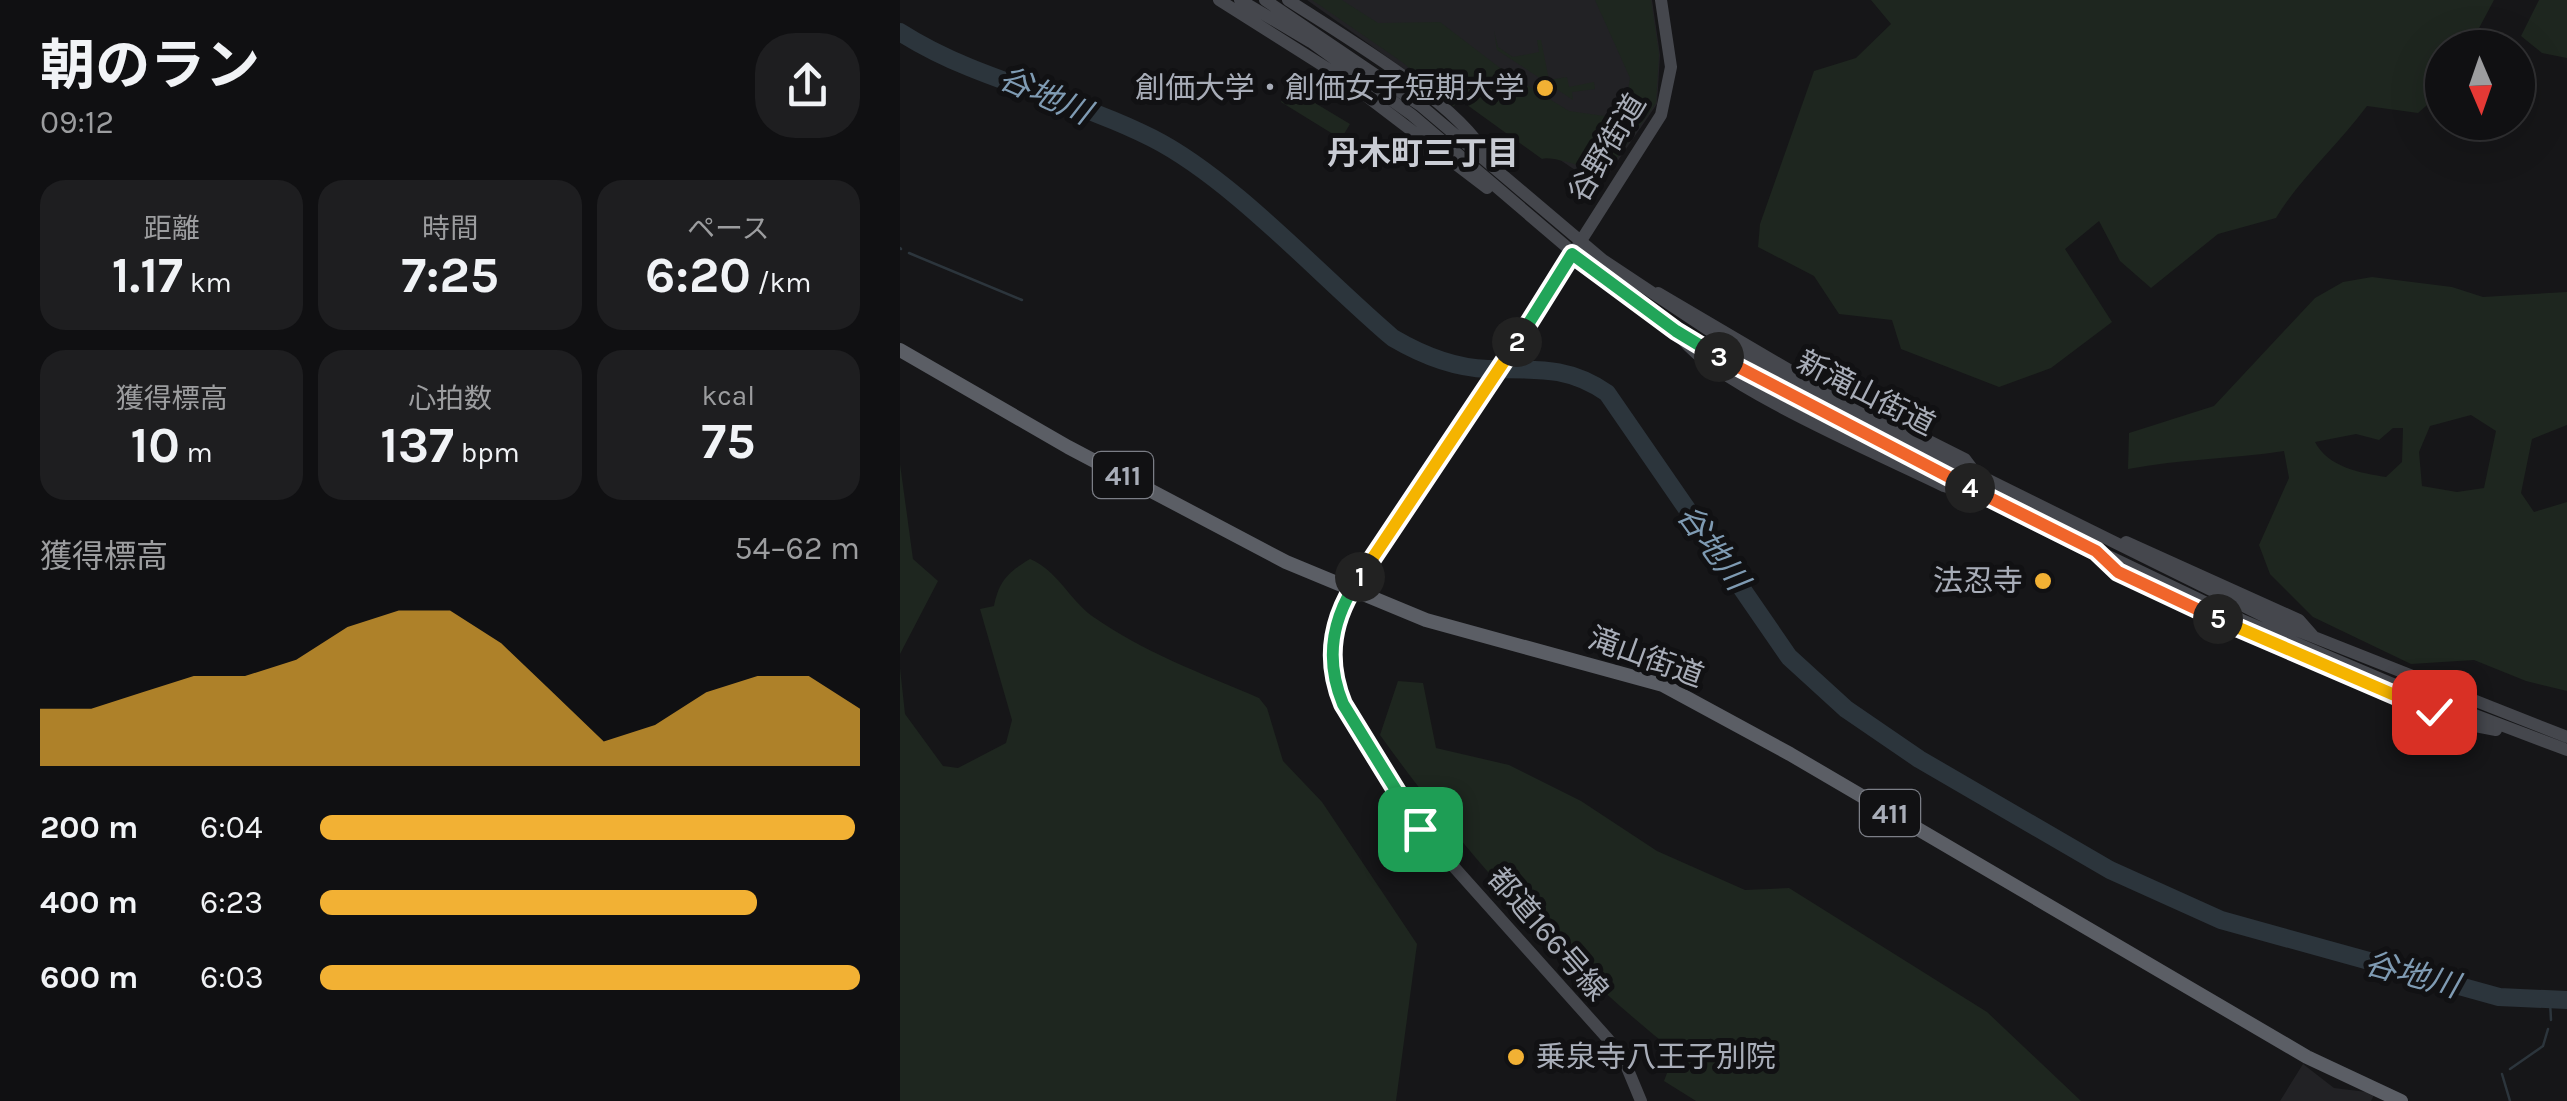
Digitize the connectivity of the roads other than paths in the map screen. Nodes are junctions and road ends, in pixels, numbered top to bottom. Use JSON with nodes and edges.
{"nodes":[{"id":1,"x":1219,"y":0,"type":"edge"},
{"id":2,"x":1240,"y":0,"type":"edge"},
{"id":3,"x":1265,"y":0,"type":"edge"},
{"id":4,"x":1288,"y":0,"type":"edge"},
{"id":5,"x":1661,"y":0,"type":"edge"},
{"id":6,"x":1490,"y":163,"type":"junction"},
{"id":7,"x":1526,"y":215,"type":"junction"},
{"id":8,"x":1580,"y":240,"type":"junction"},
{"id":9,"x":1572,"y":254,"type":"junction"},
{"id":10,"x":900,"y":350,"type":"edge"},
{"id":11,"x":1351,"y":590,"type":"junction"},
{"id":12,"x":2565,"y":747,"type":"edge"},
{"id":13,"x":1640,"y":1101,"type":"edge"},
{"id":14,"x":2401,"y":1101,"type":"edge"}],
"edges":[{"from":1,"to":7,"type":"main road"},
{"from":2,"to":7,"type":"main road","name":"新滝山街道"},
{"from":3,"to":6,"type":"main road"},
{"from":4,"to":6,"type":"main road"},
{"from":5,"to":8,"type":"main road","name":"谷野街道"},
{"from":6,"to":8,"type":"main road"},
{"from":7,"to":9,"type":"main road","name":"新滝山街道"},
{"from":8,"to":9,"type":"main road","name":"谷野街道"},
{"from":8,"to":12,"type":"main road"},
{"from":9,"to":11,"type":"main road","name":"谷野街道"},
{"from":9,"to":12,"type":"main road","name":"新滝山街道"},
{"from":10,"to":11,"type":"highway","name":"滝山街道","number":"411"},
{"from":11,"to":13,"type":"main road","name":"都道166号線"},
{"from":11,"to":14,"type":"highway","name":"滝山街道","number":"411"}]}
